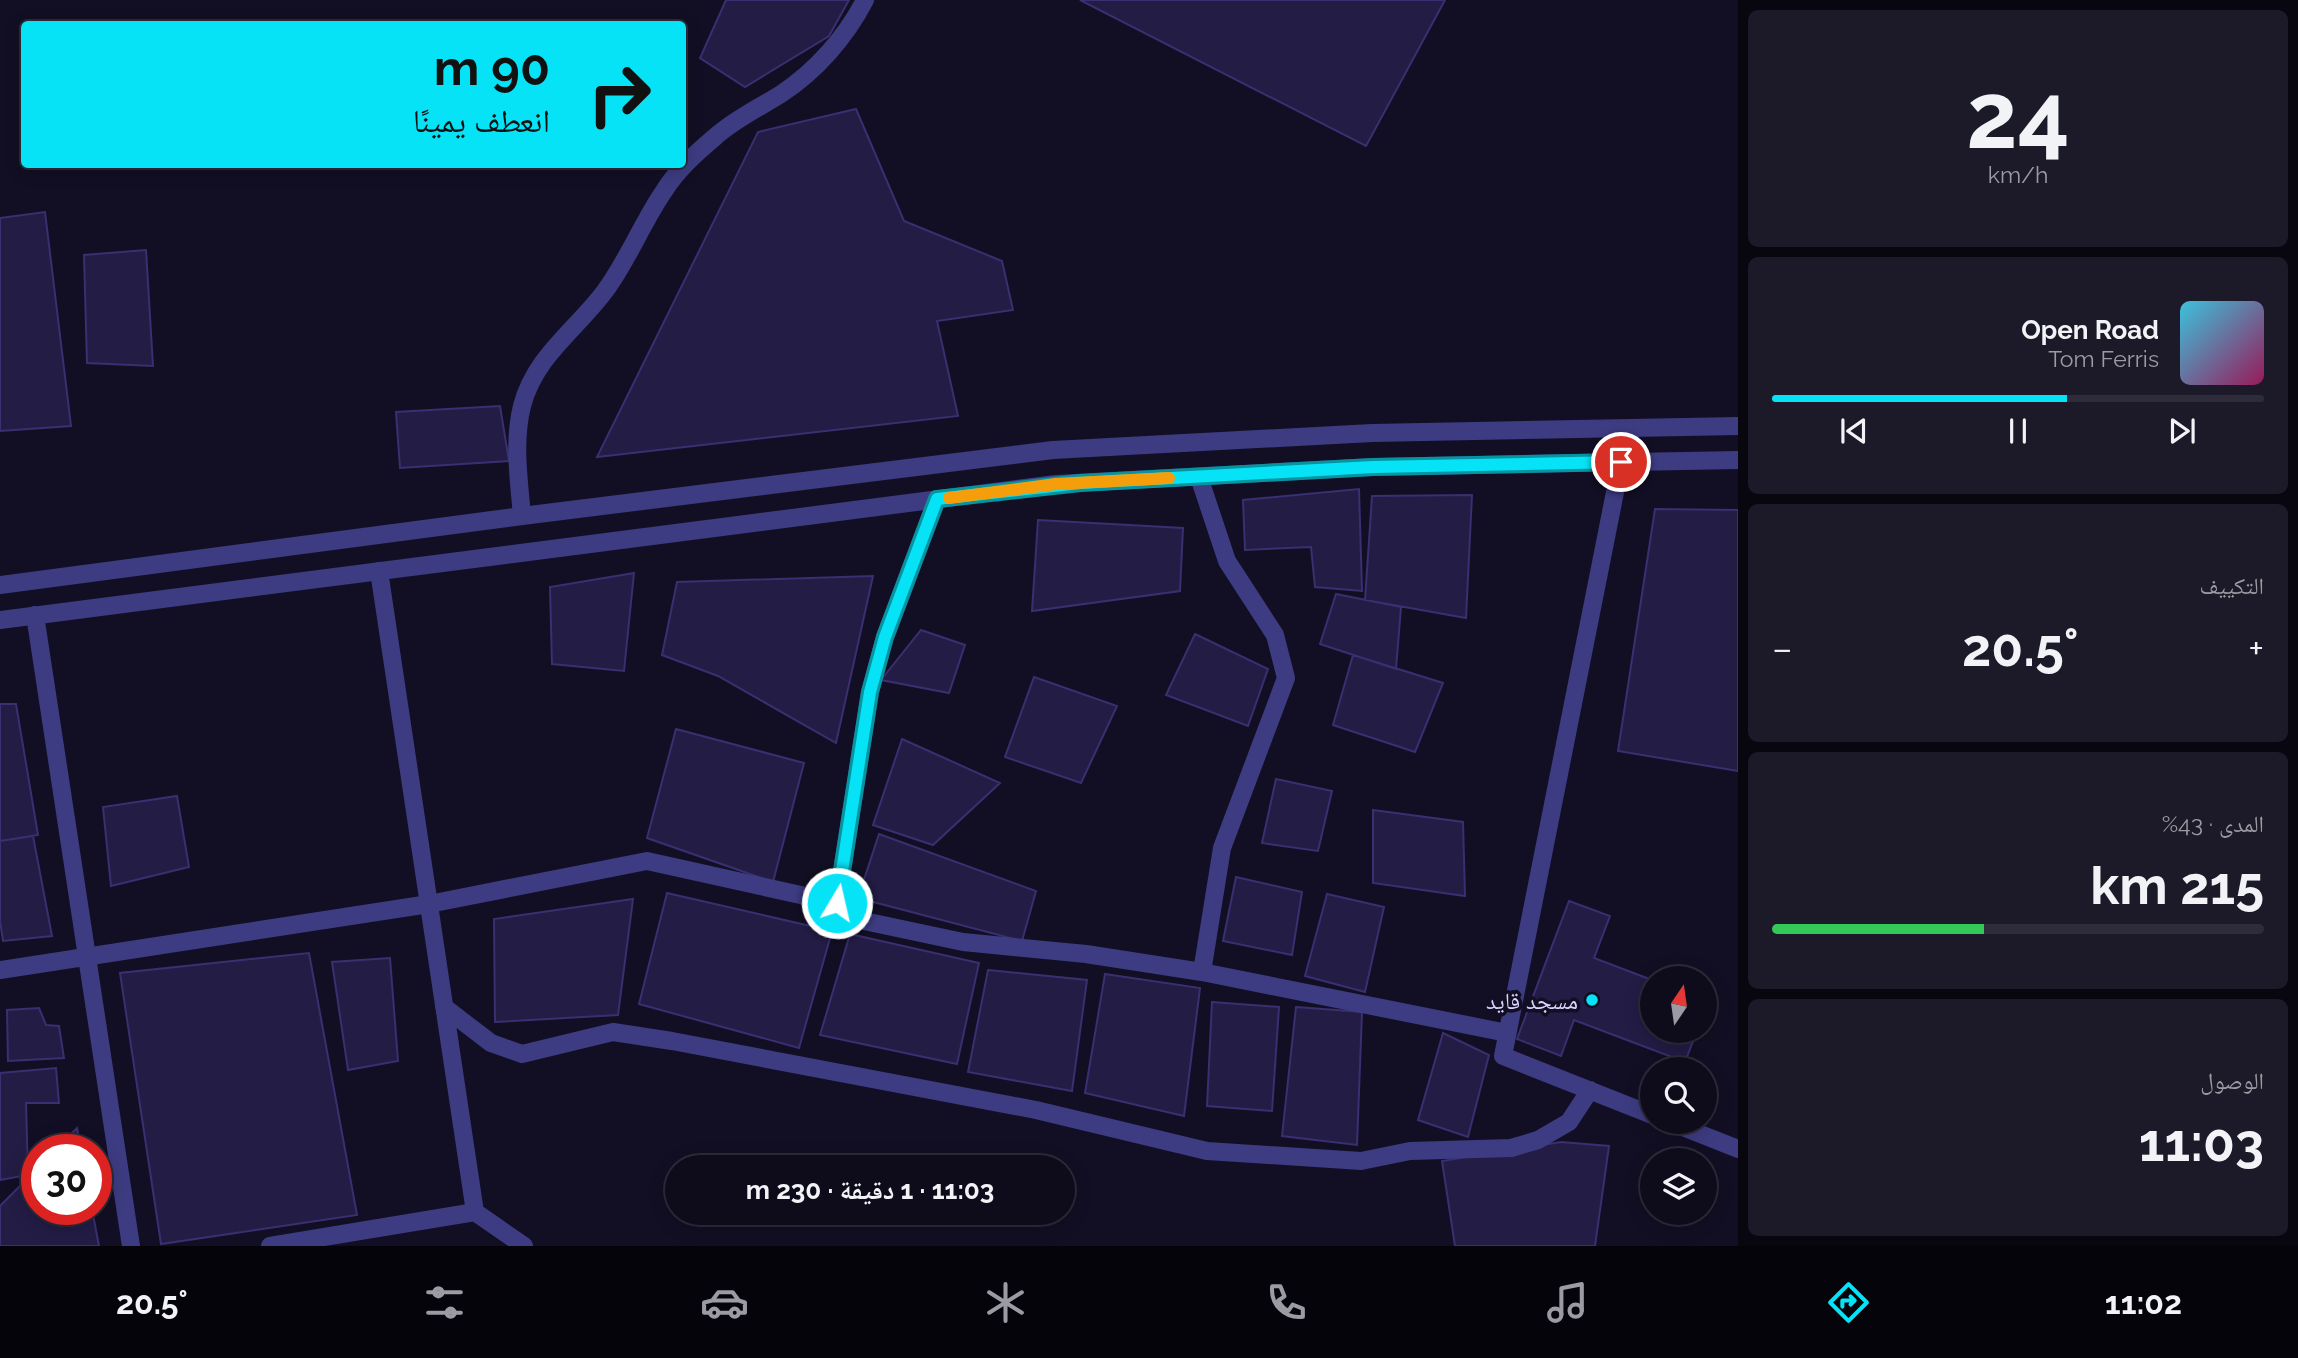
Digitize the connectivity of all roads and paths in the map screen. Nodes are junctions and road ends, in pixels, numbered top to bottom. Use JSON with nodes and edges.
{"nodes":[{"id":1,"x":865,"y":0,"type":"edge"},
{"id":2,"x":686,"y":164,"type":"edge"},
{"id":3,"x":683,"y":168,"type":"edge"},
{"id":4,"x":1738,"y":426,"type":"edge"},
{"id":5,"x":1738,"y":460,"type":"edge"},
{"id":6,"x":1621,"y":462,"type":"junction"},
{"id":7,"x":1199,"y":477,"type":"junction"},
{"id":8,"x":937,"y":499,"type":"junction"},
{"id":9,"x":522,"y":516,"type":"junction"},
{"id":10,"x":379,"y":571,"type":"junction"},
{"id":11,"x":0,"y":585,"type":"edge"},
{"id":12,"x":35,"y":615,"type":"junction"},
{"id":13,"x":0,"y":620,"type":"edge"},
{"id":14,"x":837,"y":903,"type":"junction"},
{"id":15,"x":429,"y":904,"type":"junction"},
{"id":16,"x":87,"y":957,"type":"junction"},
{"id":17,"x":0,"y":970,"type":"edge"},
{"id":18,"x":1202,"y":972,"type":"junction"},
{"id":19,"x":444,"y":1007,"type":"junction"},
{"id":20,"x":1507,"y":1033,"type":"junction"},
{"id":21,"x":1590,"y":1090,"type":"junction"},
{"id":22,"x":1640,"y":1110,"type":"edge"},
{"id":23,"x":1700,"y":1134,"type":"edge"},
{"id":24,"x":1738,"y":1149,"type":"edge"},
{"id":25,"x":475,"y":1212,"type":"junction"},
{"id":26,"x":131,"y":1246,"type":"edge"},
{"id":27,"x":270,"y":1246,"type":"edge"},
{"id":28,"x":524,"y":1246,"type":"edge"}],
"edges":[{"from":1,"to":2,"type":"street"},
{"from":3,"to":9,"type":"street"},
{"from":4,"to":9,"type":"street"},
{"from":5,"to":6,"type":"street"},
{"from":6,"to":7,"type":"street"},
{"from":6,"to":20,"type":"street"},
{"from":7,"to":8,"type":"street"},
{"from":7,"to":18,"type":"street"},
{"from":8,"to":10,"type":"street"},
{"from":8,"to":14,"type":"street"},
{"from":9,"to":11,"type":"street"},
{"from":10,"to":12,"type":"street"},
{"from":10,"to":15,"type":"street"},
{"from":12,"to":13,"type":"street"},
{"from":12,"to":16,"type":"street"},
{"from":14,"to":15,"type":"street"},
{"from":14,"to":18,"type":"street"},
{"from":15,"to":16,"type":"street"},
{"from":15,"to":19,"type":"street"},
{"from":16,"to":17,"type":"street"},
{"from":16,"to":26,"type":"street"},
{"from":18,"to":20,"type":"street"},
{"from":19,"to":21,"type":"street"},
{"from":19,"to":25,"type":"street"},
{"from":20,"to":21,"type":"street"},
{"from":21,"to":22,"type":"street"},
{"from":23,"to":24,"type":"street"},
{"from":25,"to":27,"type":"street"},
{"from":25,"to":28,"type":"street"}]}
